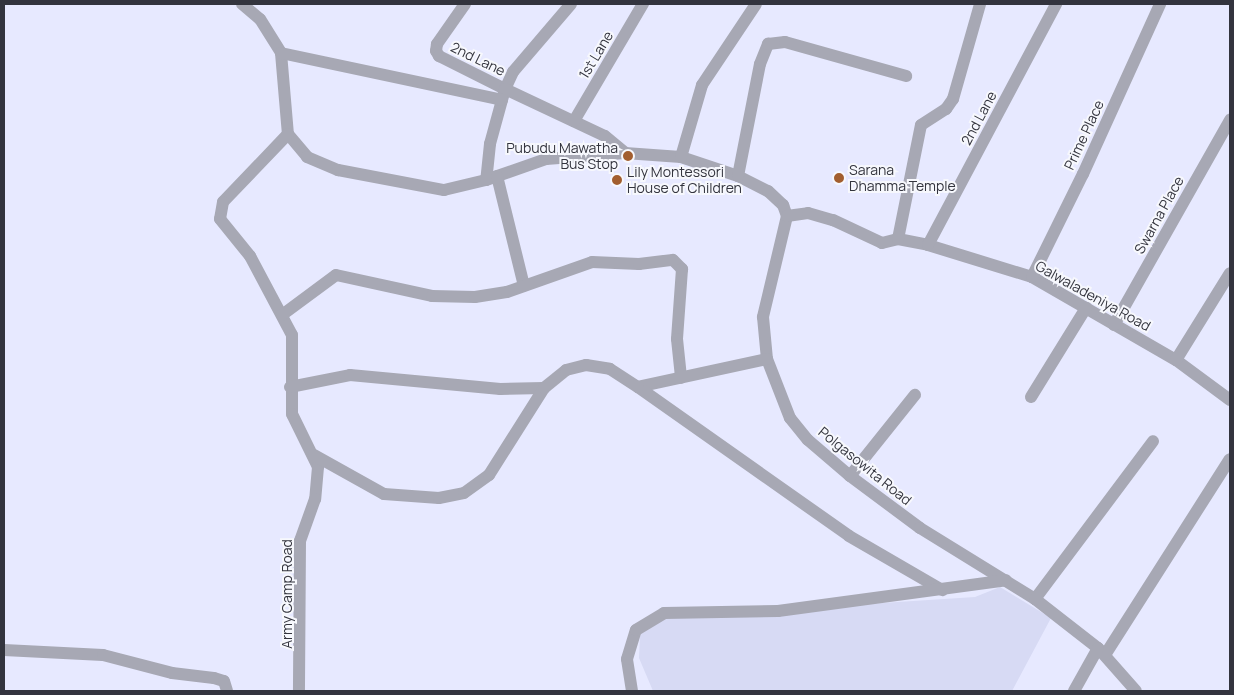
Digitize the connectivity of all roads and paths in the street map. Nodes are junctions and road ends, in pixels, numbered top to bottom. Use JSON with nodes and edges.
{"nodes":[{"id":1,"x":242,"y":4,"type":"edge"},
{"id":2,"x":465,"y":4,"type":"edge"},
{"id":3,"x":571,"y":4,"type":"edge"},
{"id":4,"x":643,"y":4,"type":"edge"},
{"id":5,"x":756,"y":4,"type":"edge"},
{"id":6,"x":980,"y":4,"type":"edge"},
{"id":7,"x":1056,"y":4,"type":"edge"},
{"id":8,"x":1160,"y":4,"type":"edge"},
{"id":9,"x":281,"y":54,"type":"junction"},
{"id":10,"x":906,"y":76,"type":"dead end"},
{"id":11,"x":503,"y":94,"type":"junction"},
{"id":12,"x":1230,"y":120,"type":"edge"},
{"id":13,"x":574,"y":121,"type":"junction"},
{"id":14,"x":288,"y":134,"type":"junction"},
{"id":15,"x":625,"y":153,"type":"junction"},
{"id":16,"x":681,"y":157,"type":"junction"},
{"id":17,"x":738,"y":176,"type":"junction"},
{"id":18,"x":491,"y":178,"type":"junction"},
{"id":19,"x":787,"y":216,"type":"junction"},
{"id":20,"x":898,"y":240,"type":"junction"},
{"id":21,"x":928,"y":245,"type":"junction"},
{"id":22,"x":1230,"y":274,"type":"edge"},
{"id":23,"x":1032,"y":277,"type":"junction"},
{"id":24,"x":524,"y":286,"type":"junction"},
{"id":25,"x":1086,"y":308,"type":"junction"},
{"id":26,"x":282,"y":315,"type":"junction"},
{"id":27,"x":1114,"y":325,"type":"junction"},
{"id":28,"x":767,"y":359,"type":"junction"},
{"id":29,"x":1176,"y":360,"type":"junction"},
{"id":30,"x":681,"y":378,"type":"junction"},
{"id":31,"x":290,"y":386,"type":"junction"},
{"id":32,"x":638,"y":387,"type":"junction"},
{"id":33,"x":544,"y":388,"type":"junction"},
{"id":34,"x":915,"y":395,"type":"dead end"},
{"id":35,"x":1031,"y":396,"type":"dead end"},
{"id":36,"x":1230,"y":400,"type":"edge"},
{"id":37,"x":1153,"y":441,"type":"dead end"},
{"id":38,"x":314,"y":455,"type":"junction"},
{"id":39,"x":1230,"y":459,"type":"edge"},
{"id":40,"x":850,"y":476,"type":"junction"},
{"id":41,"x":1006,"y":580,"type":"junction"},
{"id":42,"x":942,"y":590,"type":"junction"},
{"id":43,"x":1035,"y":599,"type":"junction"},
{"id":44,"x":4,"y":650,"type":"edge"},
{"id":45,"x":1101,"y":652,"type":"junction"},
{"id":46,"x":227,"y":691,"type":"edge"},
{"id":47,"x":299,"y":691,"type":"edge"},
{"id":48,"x":305,"y":691,"type":"edge"},
{"id":49,"x":309,"y":691,"type":"edge"},
{"id":50,"x":632,"y":691,"type":"edge"},
{"id":51,"x":1074,"y":691,"type":"edge"},
{"id":52,"x":1136,"y":691,"type":"edge"}],
"edges":[{"from":1,"to":9,"type":"street"},
{"from":2,"to":11,"type":"street","name":"2nd Lane"},
{"from":3,"to":11,"type":"street"},
{"from":4,"to":13,"type":"street","name":"1st Lane"},
{"from":5,"to":16,"type":"street"},
{"from":6,"to":20,"type":"street"},
{"from":7,"to":21,"type":"street","name":"2nd Lane"},
{"from":8,"to":23,"type":"street","name":"Prime Place"},
{"from":9,"to":11,"type":"street"},
{"from":9,"to":14,"type":"street"},
{"from":10,"to":17,"type":"street"},
{"from":11,"to":13,"type":"street"},
{"from":11,"to":18,"type":"street"},
{"from":12,"to":27,"type":"street","name":"Swarna Place"},
{"from":13,"to":15,"type":"street"},
{"from":14,"to":18,"type":"street"},
{"from":14,"to":26,"type":"street","name":"Army Camp Road"},
{"from":15,"to":16,"type":"street"},
{"from":15,"to":18,"type":"street"},
{"from":16,"to":17,"type":"street"},
{"from":17,"to":19,"type":"street"},
{"from":18,"to":24,"type":"street"},
{"from":19,"to":20,"type":"street","name":"Galwaladeniya Road"},
{"from":19,"to":28,"type":"street","name":"Polgasowita Road"},
{"from":20,"to":21,"type":"street","name":"Galwaladeniya Road"},
{"from":21,"to":23,"type":"street","name":"Galwaladeniya Road"},
{"from":22,"to":29,"type":"street"},
{"from":23,"to":25,"type":"street","name":"Galwaladeniya Road"},
{"from":24,"to":26,"type":"street"},
{"from":24,"to":30,"type":"street"},
{"from":25,"to":27,"type":"street","name":"Galwaladeniya Road"},
{"from":25,"to":35,"type":"street"},
{"from":26,"to":31,"type":"street","name":"Army Camp Road"},
{"from":27,"to":29,"type":"street","name":"Galwaladeniya Road"},
{"from":28,"to":30,"type":"street"},
{"from":28,"to":40,"type":"street","name":"Polgasowita Road"},
{"from":29,"to":36,"type":"street","name":"Galwaladeniya Road"},
{"from":30,"to":32,"type":"street"},
{"from":31,"to":33,"type":"street"},
{"from":31,"to":38,"type":"street","name":"Army Camp Road"},
{"from":32,"to":33,"type":"street"},
{"from":32,"to":42,"type":"street"},
{"from":33,"to":38,"type":"street"},
{"from":34,"to":40,"type":"street"},
{"from":37,"to":43,"type":"street"},
{"from":38,"to":47,"type":"street","name":"Army Camp Road"},
{"from":39,"to":45,"type":"street"},
{"from":40,"to":41,"type":"street","name":"Polgasowita Road"},
{"from":41,"to":42,"type":"street"},
{"from":41,"to":43,"type":"street","name":"Polgasowita Road"},
{"from":42,"to":50,"type":"street"},
{"from":43,"to":45,"type":"street","name":"Polgasowita Road"},
{"from":44,"to":46,"type":"street"},
{"from":45,"to":51,"type":"street"},
{"from":45,"to":52,"type":"street","name":"Polgasowita Road"},
{"from":48,"to":49,"type":"street"}]}
